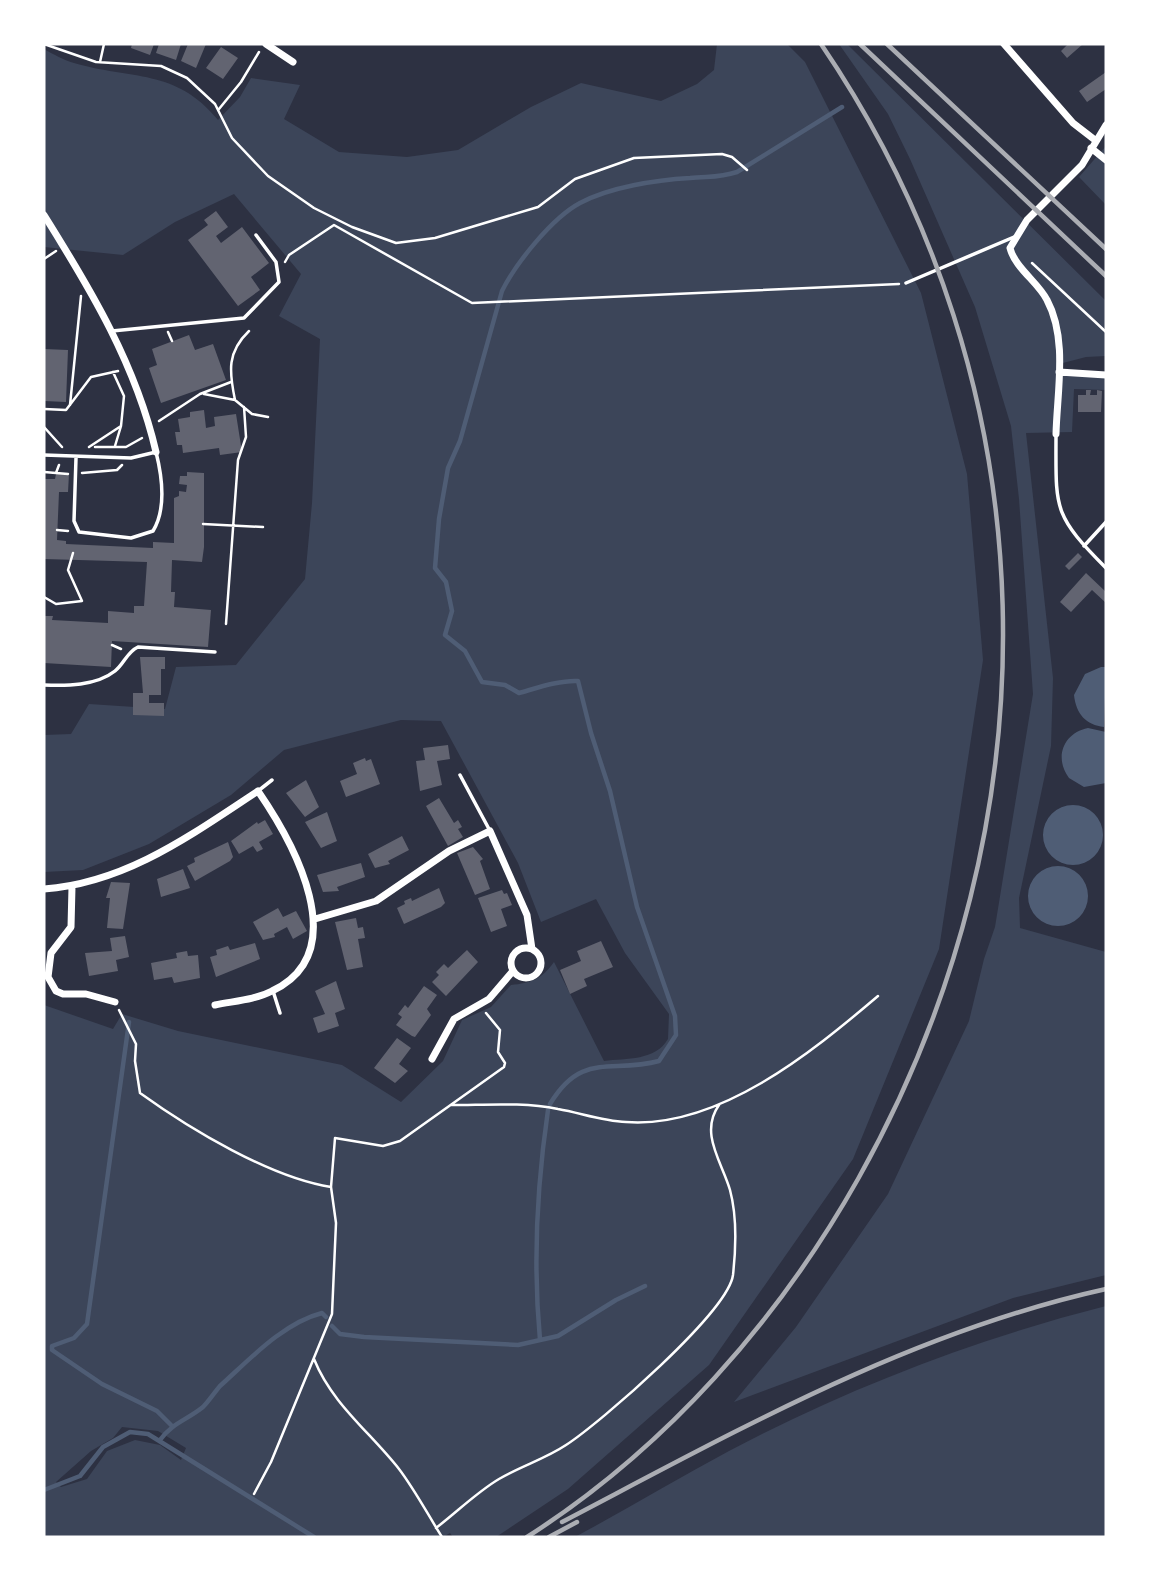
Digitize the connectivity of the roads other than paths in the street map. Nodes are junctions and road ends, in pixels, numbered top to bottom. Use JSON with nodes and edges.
{"nodes":[{"id":1,"x":269,"y":44,"type":"edge"},
{"id":2,"x":1004,"y":44,"type":"edge"},
{"id":3,"x":293,"y":62,"type":"dead end"},
{"id":4,"x":1106,"y":125,"type":"edge"},
{"id":5,"x":1095,"y":140,"type":"junction"},
{"id":6,"x":1091,"y":148,"type":"junction"},
{"id":7,"x":1106,"y":160,"type":"edge"},
{"id":8,"x":44,"y":215,"type":"edge"},
{"id":9,"x":256,"y":235,"type":"dead end"},
{"id":10,"x":1014,"y":237,"type":"junction"},
{"id":11,"x":906,"y":283,"type":"road end"},
{"id":12,"x":113,"y":331,"type":"junction"},
{"id":13,"x":1059,"y":372,"type":"junction"},
{"id":14,"x":1106,"y":375,"type":"edge"},
{"id":15,"x":1056,"y":434,"type":"joint"},
{"id":16,"x":156,"y":452,"type":"junction"},
{"id":17,"x":44,"y":455,"type":"edge"},
{"id":18,"x":76,"y":458,"type":"junction"},
{"id":19,"x":1106,"y":522,"type":"edge"},
{"id":20,"x":1084,"y":546,"type":"junction"},
{"id":21,"x":1106,"y":568,"type":"edge"},
{"id":22,"x":215,"y":652,"type":"dead end"},
{"id":23,"x":44,"y":685,"type":"edge"},
{"id":24,"x":460,"y":775,"type":"dead end"},
{"id":25,"x":272,"y":780,"type":"dead end"},
{"id":26,"x":258,"y":791,"type":"junction"},
{"id":27,"x":490,"y":831,"type":"junction"},
{"id":28,"x":72,"y":887,"type":"junction"},
{"id":29,"x":44,"y":889,"type":"edge"},
{"id":30,"x":315,"y":919,"type":"junction"},
{"id":31,"x":532,"y":949,"type":"junction"},
{"id":32,"x":513,"y":971,"type":"junction"},
{"id":33,"x":272,"y":991,"type":"junction"},
{"id":34,"x":115,"y":1002,"type":"dead end"},
{"id":35,"x":215,"y":1005,"type":"dead end"},
{"id":36,"x":280,"y":1013,"type":"dead end"},
{"id":37,"x":432,"y":1059,"type":"dead end"}],
"edges":[{"from":1,"to":3,"type":"street"},
{"from":2,"to":5,"type":"street"},
{"from":4,"to":5,"type":"street"},
{"from":5,"to":6,"type":"street"},
{"from":6,"to":7,"type":"street"},
{"from":6,"to":10,"type":"street"},
{"from":8,"to":12,"type":"street"},
{"from":9,"to":12,"type":"lane"},
{"from":10,"to":11,"type":"lane"},
{"from":10,"to":13,"type":"street"},
{"from":12,"to":16,"type":"street"},
{"from":13,"to":14,"type":"street"},
{"from":13,"to":15,"type":"street"},
{"from":15,"to":20,"type":"lane"},
{"from":16,"to":18,"type":"lane"},
{"from":16,"to":18,"type":"lane"},
{"from":17,"to":18,"type":"lane"},
{"from":19,"to":20,"type":"lane"},
{"from":20,"to":21,"type":"lane"},
{"from":22,"to":23,"type":"lane"},
{"from":24,"to":27,"type":"lane"},
{"from":25,"to":26,"type":"lane"},
{"from":26,"to":28,"type":"street"},
{"from":26,"to":30,"type":"street"},
{"from":27,"to":30,"type":"street"},
{"from":27,"to":31,"type":"street"},
{"from":28,"to":29,"type":"street"},
{"from":28,"to":34,"type":"street"},
{"from":30,"to":33,"type":"street"},
{"from":31,"to":32,"type":"street"},
{"from":31,"to":32,"type":"street"},
{"from":32,"to":37,"type":"street"},
{"from":33,"to":35,"type":"street"},
{"from":33,"to":36,"type":"lane"}]}
